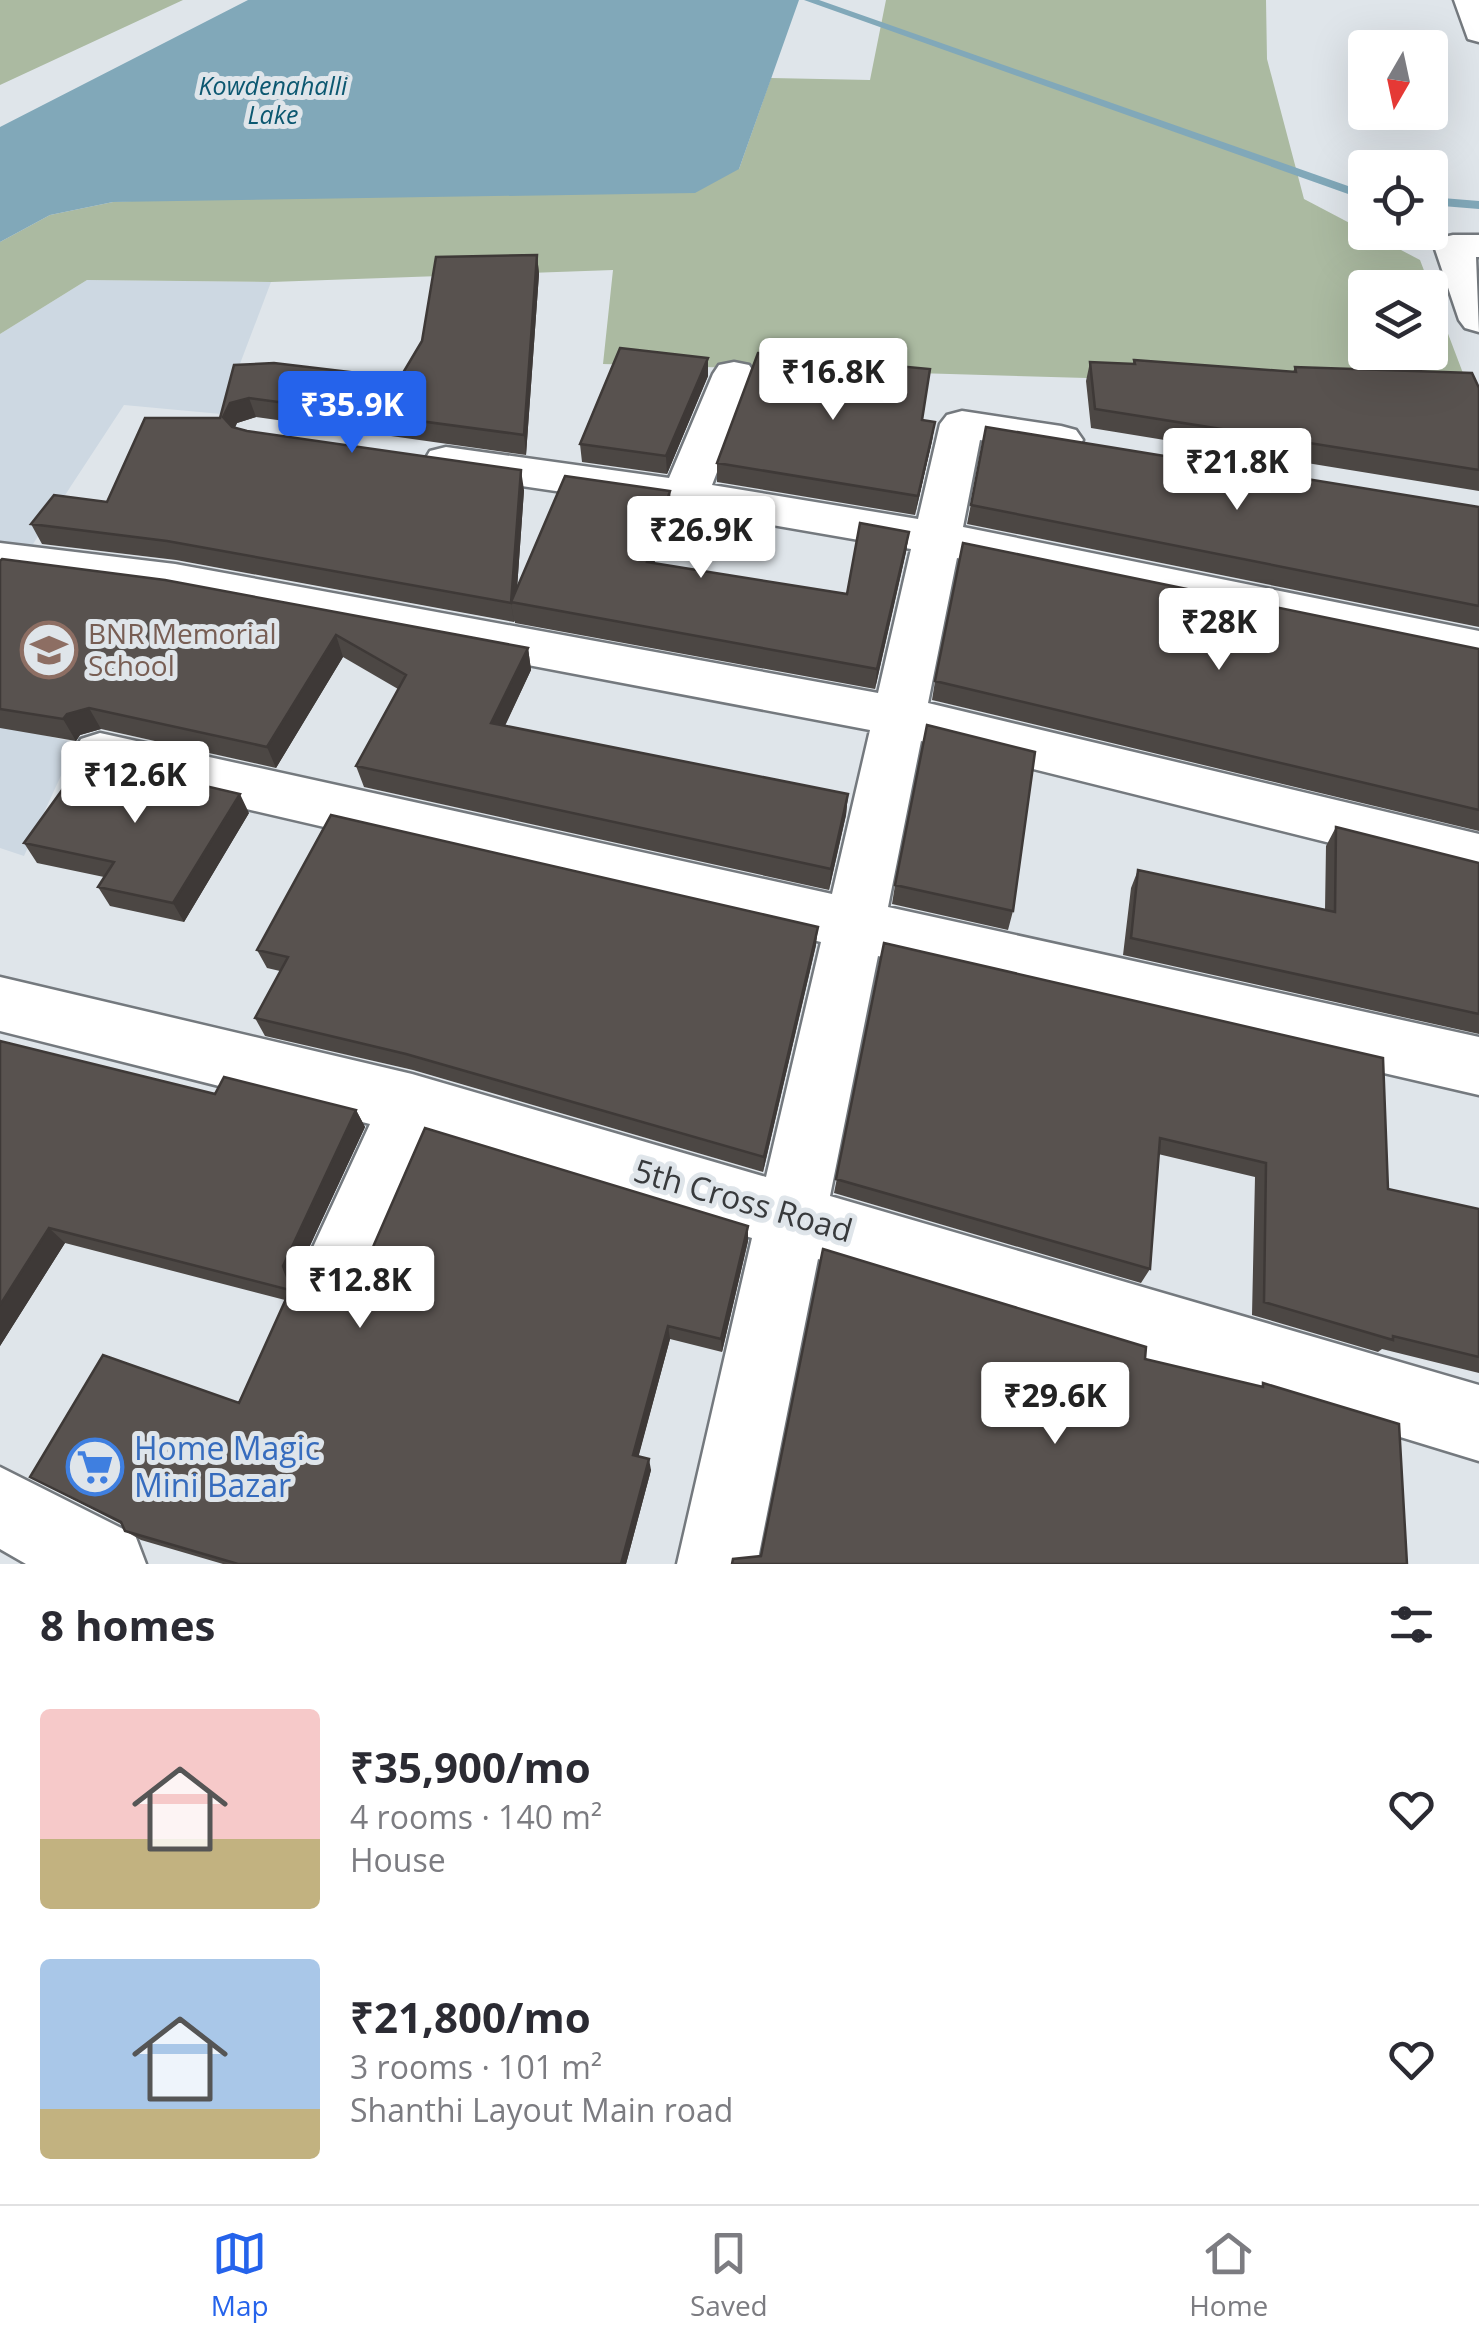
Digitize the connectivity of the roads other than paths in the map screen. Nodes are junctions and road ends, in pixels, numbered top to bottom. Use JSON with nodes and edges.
{"nodes":[{"id":1,"x":1467,"y":2,"type":"edge"},
{"id":2,"x":1479,"y":34,"type":"edge"},
{"id":3,"x":1479,"y":246,"type":"edge"},
{"id":4,"x":1479,"y":320,"type":"edge"},
{"id":5,"x":734,"y":374,"type":"dead end"},
{"id":6,"x":1096,"y":446,"type":"edge"},
{"id":7,"x":412,"y":456,"type":"edge"},
{"id":8,"x":685,"y":495,"type":"junction"},
{"id":9,"x":938,"y":538,"type":"junction"},
{"id":10,"x":0,"y":559,"type":"edge"},
{"id":11,"x":1479,"y":648,"type":"edge"},
{"id":12,"x":899,"y":716,"type":"junction"},
{"id":13,"x":100,"y":754,"type":"dead end"},
{"id":14,"x":1479,"y":857,"type":"edge"},
{"id":15,"x":854,"y":925,"type":"junction"},
{"id":16,"x":0,"y":1004,"type":"edge"},
{"id":17,"x":1479,"y":1066,"type":"edge"},
{"id":18,"x":412,"y":1104,"type":"junction"},
{"id":19,"x":792,"y":1215,"type":"junction"},
{"id":20,"x":333,"y":1282,"type":"dead end"},
{"id":21,"x":1479,"y":1422,"type":"edge"},
{"id":22,"x":0,"y":1506,"type":"edge"},
{"id":23,"x":106,"y":1564,"type":"edge"},
{"id":24,"x":717,"y":1564,"type":"edge"}],
"edges":[{"from":1,"to":2,"type":"street"},
{"from":3,"to":4,"type":"street"},
{"from":5,"to":8,"type":"street"},
{"from":6,"to":9,"type":"street"},
{"from":7,"to":8,"type":"street"},
{"from":8,"to":9,"type":"street"},
{"from":9,"to":11,"type":"street"},
{"from":9,"to":12,"type":"street"},
{"from":10,"to":12,"type":"street"},
{"from":12,"to":14,"type":"street"},
{"from":12,"to":15,"type":"street"},
{"from":13,"to":15,"type":"street"},
{"from":15,"to":17,"type":"street"},
{"from":15,"to":19,"type":"street"},
{"from":16,"to":18,"type":"street","name":"5th Cross Road"},
{"from":18,"to":19,"type":"street","name":"5th Cross Road"},
{"from":18,"to":20,"type":"street"},
{"from":19,"to":21,"type":"street","name":"5th Cross Road"},
{"from":19,"to":24,"type":"street"},
{"from":22,"to":23,"type":"street"}]}
